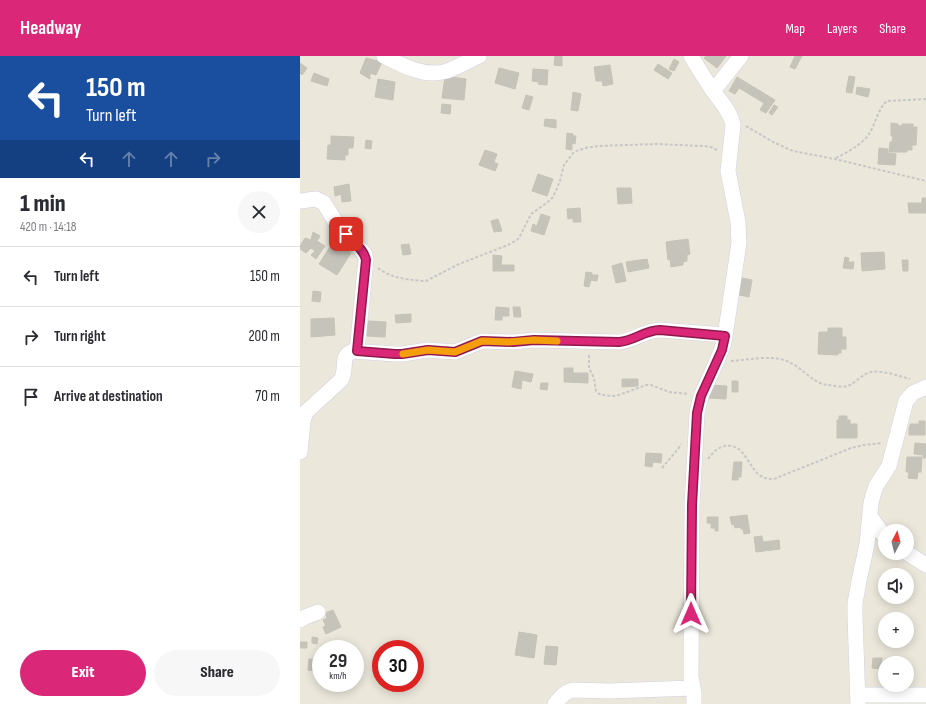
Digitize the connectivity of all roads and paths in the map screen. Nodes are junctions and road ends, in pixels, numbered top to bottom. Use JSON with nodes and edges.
{"nodes":[{"id":1,"x":384,"y":56,"type":"edge"},
{"id":2,"x":479,"y":56,"type":"edge"},
{"id":3,"x":691,"y":56,"type":"edge"},
{"id":4,"x":741,"y":56,"type":"edge"},
{"id":5,"x":713,"y":91,"type":"junction"},
{"id":6,"x":926,"y":99,"type":"edge"},
{"id":7,"x":730,"y":116,"type":"junction"},
{"id":8,"x":835,"y":159,"type":"junction"},
{"id":9,"x":728,"y":160,"type":"junction"},
{"id":10,"x":926,"y":181,"type":"edge"},
{"id":11,"x":300,"y":201,"type":"edge"},
{"id":12,"x":366,"y":260,"type":"junction"},
{"id":13,"x":725,"y":336,"type":"junction"},
{"id":14,"x":589,"y":341,"type":"junction"},
{"id":15,"x":357,"y":351,"type":"junction"},
{"id":16,"x":716,"y":363,"type":"junction"},
{"id":17,"x":911,"y":379,"type":"dead end"},
{"id":18,"x":926,"y":387,"type":"edge"},
{"id":19,"x":701,"y":396,"type":"junction"},
{"id":20,"x":895,"y":442,"type":"junction"},
{"id":21,"x":300,"y":452,"type":"edge"},
{"id":22,"x":694,"y":477,"type":"junction"},
{"id":23,"x":870,"y":516,"type":"junction"},
{"id":24,"x":878,"y":527,"type":"edge"},
{"id":25,"x":914,"y":558,"type":"edge"},
{"id":26,"x":926,"y":566,"type":"edge"},
{"id":27,"x":318,"y":612,"type":"dead end"},
{"id":28,"x":300,"y":620,"type":"edge"},
{"id":29,"x":693,"y":688,"type":"junction"},
{"id":30,"x":926,"y":695,"type":"edge"},
{"id":31,"x":858,"y":699,"type":"edge"},
{"id":32,"x":555,"y":704,"type":"edge"},
{"id":33,"x":694,"y":704,"type":"edge"}],
"edges":[{"from":1,"to":2,"type":"street"},
{"from":3,"to":5,"type":"street"},
{"from":4,"to":5,"type":"street"},
{"from":5,"to":7,"type":"street"},
{"from":6,"to":8,"type":"path"},
{"from":7,"to":8,"type":"path"},
{"from":7,"to":9,"type":"street"},
{"from":8,"to":10,"type":"path"},
{"from":9,"to":12,"type":"path"},
{"from":9,"to":13,"type":"street"},
{"from":11,"to":12,"type":"street"},
{"from":12,"to":15,"type":"street"},
{"from":13,"to":14,"type":"street"},
{"from":13,"to":16,"type":"street"},
{"from":14,"to":15,"type":"street"},
{"from":14,"to":19,"type":"path"},
{"from":15,"to":21,"type":"street"},
{"from":16,"to":17,"type":"path"},
{"from":16,"to":19,"type":"street"},
{"from":18,"to":20,"type":"street"},
{"from":19,"to":22,"type":"street"},
{"from":20,"to":22,"type":"path"},
{"from":20,"to":23,"type":"street"},
{"from":22,"to":29,"type":"street"},
{"from":23,"to":24,"type":"street"},
{"from":23,"to":31,"type":"street"},
{"from":25,"to":26,"type":"street"},
{"from":27,"to":28,"type":"street"},
{"from":29,"to":32,"type":"street"},
{"from":29,"to":33,"type":"street"},
{"from":30,"to":31,"type":"street"}]}
